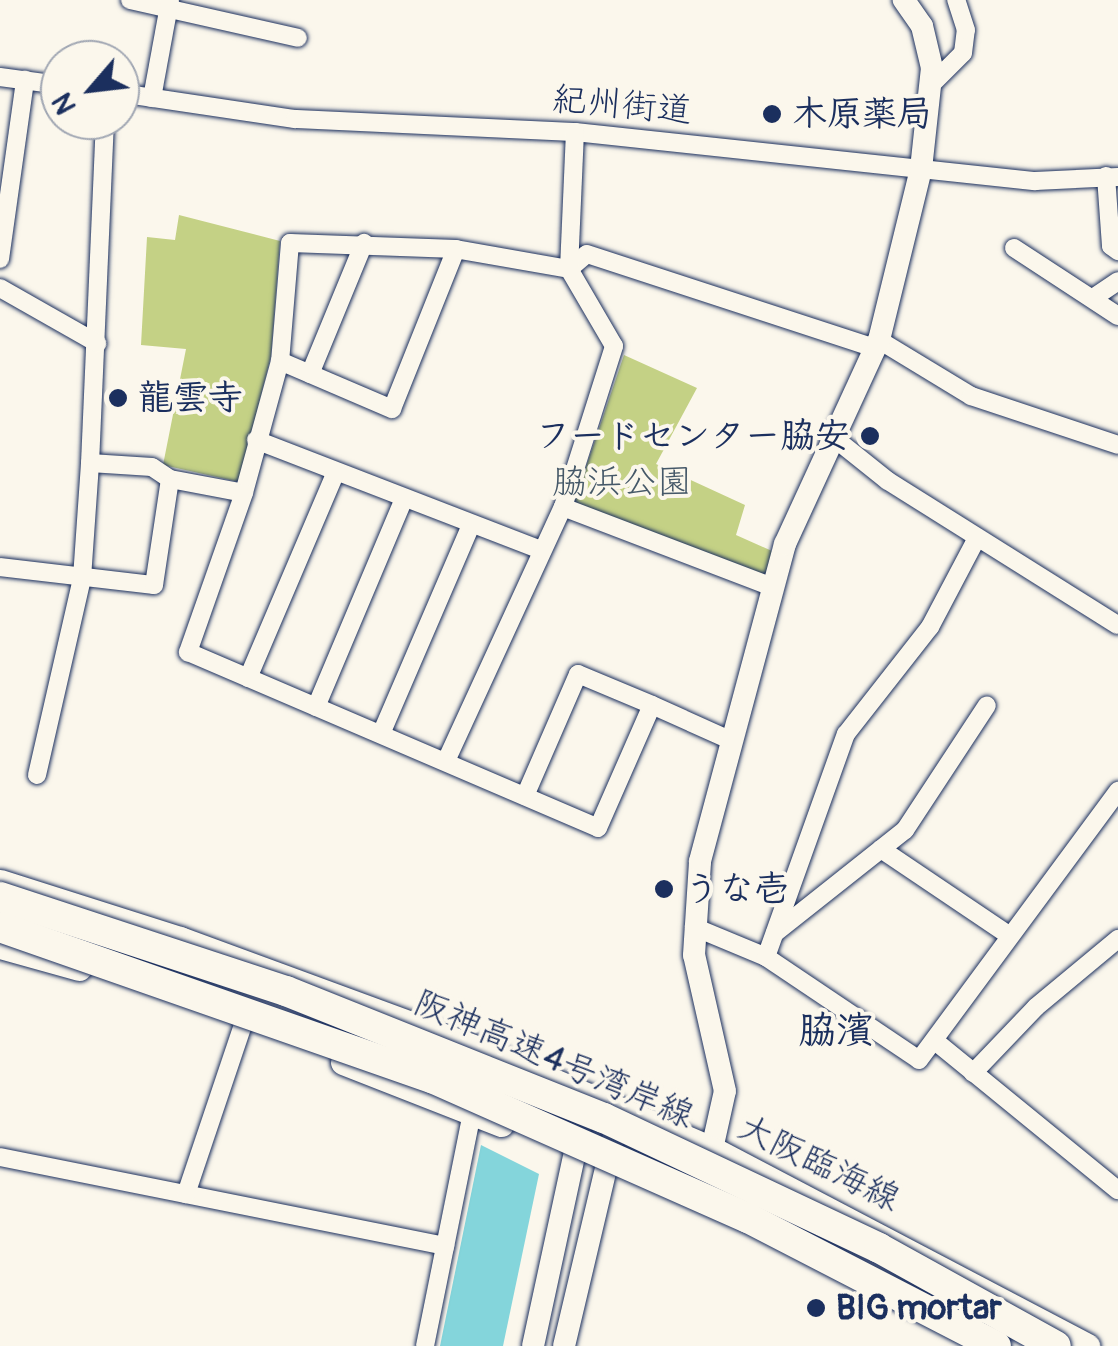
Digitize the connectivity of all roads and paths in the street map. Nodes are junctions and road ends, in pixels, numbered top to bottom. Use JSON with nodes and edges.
{"nodes":[{"id":1,"x":130,"y":0,"type":"edge"},
{"id":2,"x":904,"y":0,"type":"edge"},
{"id":3,"x":956,"y":0,"type":"edge"},
{"id":4,"x":169,"y":5,"type":"edge"},
{"id":5,"x":298,"y":38,"type":"dead end"},
{"id":6,"x":0,"y":76,"type":"edge"},
{"id":7,"x":26,"y":80,"type":"junction"},
{"id":8,"x":40,"y":82,"type":"edge"},
{"id":9,"x":931,"y":85,"type":"junction"},
{"id":10,"x":140,"y":96,"type":"edge"},
{"id":11,"x":152,"y":98,"type":"junction"},
{"id":12,"x":575,"y":132,"type":"junction"},
{"id":13,"x":104,"y":140,"type":"edge"},
{"id":14,"x":922,"y":168,"type":"junction"},
{"id":15,"x":1112,"y":177,"type":"edge"},
{"id":16,"x":364,"y":243,"type":"junction"},
{"id":17,"x":1014,"y":248,"type":"dead end"},
{"id":18,"x":456,"y":249,"type":"junction"},
{"id":19,"x":1118,"y":251,"type":"edge"},
{"id":20,"x":0,"y":260,"type":"edge"},
{"id":21,"x":569,"y":269,"type":"junction"},
{"id":22,"x":1118,"y":280,"type":"edge"},
{"id":23,"x":0,"y":288,"type":"edge"},
{"id":24,"x":1093,"y":298,"type":"junction"},
{"id":25,"x":1118,"y":316,"type":"edge"},
{"id":26,"x":97,"y":344,"type":"junction"},
{"id":27,"x":877,"y":344,"type":"junction"},
{"id":28,"x":280,"y":361,"type":"junction"},
{"id":29,"x":310,"y":374,"type":"junction"},
{"id":30,"x":833,"y":437,"type":"junction"},
{"id":31,"x":256,"y":440,"type":"junction"},
{"id":32,"x":1118,"y":446,"type":"edge"},
{"id":33,"x":90,"y":463,"type":"junction"},
{"id":34,"x":336,"y":472,"type":"junction"},
{"id":35,"x":170,"y":478,"type":"junction"},
{"id":36,"x":244,"y":493,"type":"junction"},
{"id":37,"x":404,"y":499,"type":"junction"},
{"id":38,"x":563,"y":507,"type":"junction"},
{"id":39,"x":470,"y":525,"type":"junction"},
{"id":40,"x":978,"y":538,"type":"junction"},
{"id":41,"x":542,"y":550,"type":"junction"},
{"id":42,"x":0,"y":567,"type":"edge"},
{"id":43,"x":82,"y":578,"type":"junction"},
{"id":44,"x":772,"y":587,"type":"junction"},
{"id":45,"x":1118,"y":625,"type":"edge"},
{"id":46,"x":248,"y":678,"type":"junction"},
{"id":47,"x":652,"y":705,"type":"junction"},
{"id":48,"x":316,"y":706,"type":"junction"},
{"id":49,"x":987,"y":706,"type":"dead end"},
{"id":50,"x":381,"y":734,"type":"junction"},
{"id":51,"x":730,"y":740,"type":"junction"},
{"id":52,"x":446,"y":762,"type":"junction"},
{"id":53,"x":37,"y":774,"type":"dead end"},
{"id":54,"x":1118,"y":791,"type":"edge"},
{"id":55,"x":525,"y":796,"type":"junction"},
{"id":56,"x":881,"y":849,"type":"junction"},
{"id":57,"x":0,"y":882,"type":"edge"},
{"id":58,"x":0,"y":897,"type":"edge"},
{"id":59,"x":0,"y":926,"type":"edge"},
{"id":60,"x":694,"y":927,"type":"junction"},
{"id":61,"x":774,"y":933,"type":"junction"},
{"id":62,"x":1007,"y":934,"type":"junction"},
{"id":63,"x":1118,"y":939,"type":"edge"},
{"id":64,"x":0,"y":946,"type":"edge"},
{"id":65,"x":766,"y":957,"type":"junction"},
{"id":66,"x":243,"y":1025,"type":"junction"},
{"id":67,"x":935,"y":1042,"type":"junction"},
{"id":68,"x":974,"y":1073,"type":"junction"},
{"id":69,"x":587,"y":1096,"type":"junction"},
{"id":70,"x":620,"y":1110,"type":"junction"},
{"id":71,"x":472,"y":1112,"type":"junction"},
{"id":72,"x":712,"y":1150,"type":"junction"},
{"id":73,"x":573,"y":1154,"type":"junction"},
{"id":74,"x":0,"y":1157,"type":"edge"},
{"id":75,"x":602,"y":1167,"type":"junction"},
{"id":76,"x":1118,"y":1190,"type":"edge"},
{"id":77,"x":186,"y":1194,"type":"junction"},
{"id":78,"x":445,"y":1246,"type":"junction"},
{"id":79,"x":425,"y":1346,"type":"edge"},
{"id":80,"x":533,"y":1346,"type":"edge"},
{"id":81,"x":564,"y":1346,"type":"edge"},
{"id":82,"x":966,"y":1346,"type":"edge"},
{"id":83,"x":996,"y":1346,"type":"edge"},
{"id":84,"x":1056,"y":1346,"type":"edge"},
{"id":85,"x":1088,"y":1346,"type":"edge"}],
"edges":[{"from":1,"to":4,"type":"street"},
{"from":2,"to":9,"type":"street"},
{"from":3,"to":9,"type":"street"},
{"from":4,"to":5,"type":"street"},
{"from":4,"to":11,"type":"street"},
{"from":6,"to":7,"type":"street"},
{"from":7,"to":8,"type":"street"},
{"from":7,"to":20,"type":"street"},
{"from":9,"to":14,"type":"street"},
{"from":10,"to":11,"type":"street","name":"紀州街道"},
{"from":11,"to":12,"type":"street","name":"紀州街道"},
{"from":12,"to":14,"type":"street","name":"紀州街道"},
{"from":12,"to":21,"type":"street"},
{"from":13,"to":26,"type":"street"},
{"from":14,"to":15,"type":"street","name":"紀州街道"},
{"from":14,"to":27,"type":"street"},
{"from":15,"to":19,"type":"street"},
{"from":16,"to":18,"type":"street"},
{"from":16,"to":28,"type":"street"},
{"from":16,"to":29,"type":"street"},
{"from":17,"to":24,"type":"street"},
{"from":18,"to":21,"type":"street"},
{"from":18,"to":29,"type":"street"},
{"from":21,"to":27,"type":"street"},
{"from":21,"to":38,"type":"street"},
{"from":22,"to":24,"type":"street"},
{"from":23,"to":26,"type":"street"},
{"from":24,"to":25,"type":"street"},
{"from":26,"to":33,"type":"street"},
{"from":27,"to":30,"type":"street"},
{"from":27,"to":32,"type":"street"},
{"from":28,"to":29,"type":"street"},
{"from":28,"to":31,"type":"street"},
{"from":30,"to":40,"type":"street"},
{"from":30,"to":44,"type":"street"},
{"from":31,"to":34,"type":"street"},
{"from":31,"to":36,"type":"street"},
{"from":33,"to":35,"type":"street"},
{"from":33,"to":43,"type":"street"},
{"from":34,"to":37,"type":"street"},
{"from":34,"to":46,"type":"street"},
{"from":35,"to":36,"type":"street"},
{"from":35,"to":43,"type":"street"},
{"from":36,"to":46,"type":"street"},
{"from":37,"to":39,"type":"street"},
{"from":37,"to":48,"type":"street"},
{"from":38,"to":41,"type":"street"},
{"from":38,"to":44,"type":"street"},
{"from":39,"to":41,"type":"street"},
{"from":39,"to":50,"type":"street"},
{"from":40,"to":45,"type":"street"},
{"from":40,"to":61,"type":"street"},
{"from":41,"to":52,"type":"street"},
{"from":42,"to":43,"type":"street"},
{"from":43,"to":53,"type":"street"},
{"from":44,"to":51,"type":"street"},
{"from":46,"to":48,"type":"street"},
{"from":47,"to":51,"type":"street"},
{"from":47,"to":55,"type":"street"},
{"from":47,"to":55,"type":"street"},
{"from":48,"to":50,"type":"street"},
{"from":49,"to":56,"type":"street"},
{"from":50,"to":52,"type":"street"},
{"from":51,"to":60,"type":"street"},
{"from":52,"to":55,"type":"street"},
{"from":54,"to":62,"type":"street"},
{"from":56,"to":61,"type":"street"},
{"from":56,"to":62,"type":"street"},
{"from":57,"to":69,"type":"main road","name":"大阪臨海線"},
{"from":58,"to":84,"type":"highway","name":"阪神高速4号湾岸線","bridge":true},
{"from":59,"to":83,"type":"highway","name":"阪神高速4号湾岸線","bridge":true},
{"from":60,"to":65,"type":"street"},
{"from":60,"to":72,"type":"street"},
{"from":61,"to":65,"type":"street"},
{"from":62,"to":67,"type":"street"},
{"from":63,"to":68,"type":"street"},
{"from":64,"to":66,"type":"main road"},
{"from":65,"to":67,"type":"street"},
{"from":66,"to":71,"type":"main road"},
{"from":66,"to":77,"type":"street"},
{"from":67,"to":68,"type":"street"},
{"from":68,"to":76,"type":"street"},
{"from":69,"to":70,"type":"main road","name":"大阪臨海線"},
{"from":69,"to":73,"type":"street"},
{"from":70,"to":72,"type":"main road","name":"大阪臨海線"},
{"from":70,"to":75,"type":"street"},
{"from":71,"to":73,"type":"main road"},
{"from":71,"to":78,"type":"street"},
{"from":72,"to":85,"type":"main road","name":"大阪臨海線"},
{"from":73,"to":75,"type":"main road"},
{"from":73,"to":80,"type":"street"},
{"from":74,"to":77,"type":"street"},
{"from":75,"to":81,"type":"street"},
{"from":75,"to":82,"type":"main road"},
{"from":77,"to":78,"type":"street"},
{"from":78,"to":79,"type":"street"}]}
